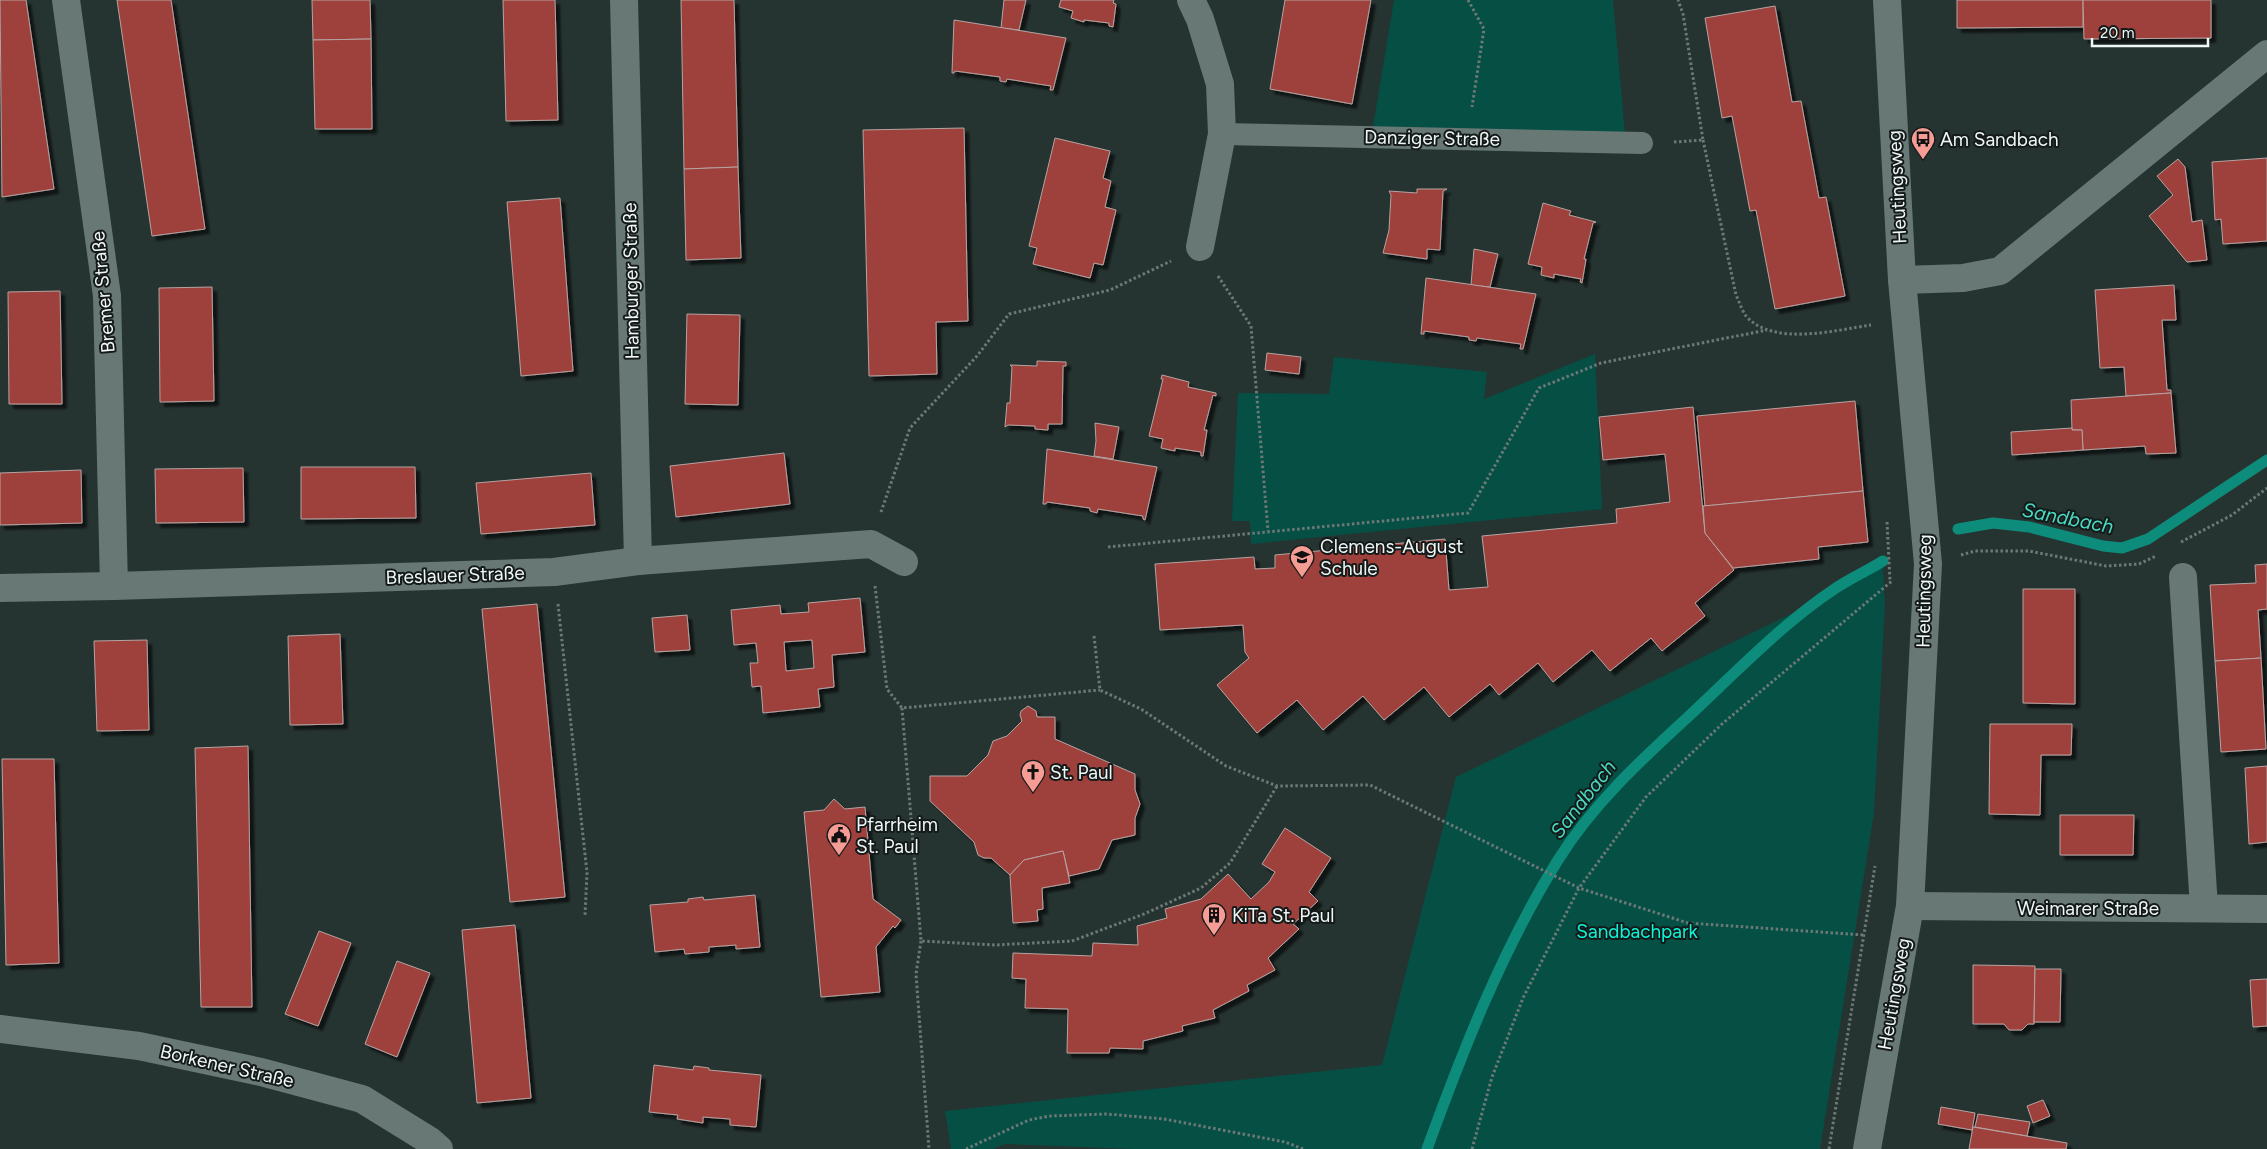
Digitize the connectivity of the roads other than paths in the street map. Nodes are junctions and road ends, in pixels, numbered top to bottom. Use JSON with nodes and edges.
{"nodes":[{"id":1,"x":66,"y":0,"type":"edge"},
{"id":2,"x":624,"y":0,"type":"edge"},
{"id":3,"x":1191,"y":0,"type":"edge"},
{"id":4,"x":1887,"y":0,"type":"edge"},
{"id":5,"x":2267,"y":54,"type":"edge"},
{"id":6,"x":1222,"y":134,"type":"junction"},
{"id":7,"x":1642,"y":143,"type":"road end"},
{"id":8,"x":1200,"y":247,"type":"road end"},
{"id":9,"x":1902,"y":280,"type":"junction"},
{"id":10,"x":638,"y":561,"type":"junction"},
{"id":11,"x":904,"y":562,"type":"dead end"},
{"id":12,"x":2183,"y":577,"type":"dead end"},
{"id":13,"x":114,"y":586,"type":"junction"},
{"id":14,"x":0,"y":588,"type":"edge"},
{"id":15,"x":1910,"y":906,"type":"junction"},
{"id":16,"x":2204,"y":908,"type":"junction"},
{"id":17,"x":2267,"y":908,"type":"edge"},
{"id":18,"x":0,"y":1028,"type":"edge"},
{"id":19,"x":439,"y":1149,"type":"edge"},
{"id":20,"x":1867,"y":1149,"type":"edge"}],
"edges":[{"from":1,"to":13,"type":"street","name":"Bremer Straße"},
{"from":2,"to":10,"type":"street","name":"Hamburger Straße"},
{"from":3,"to":6,"type":"street"},
{"from":4,"to":9,"type":"street","name":"Heutingsweg"},
{"from":5,"to":9,"type":"street"},
{"from":6,"to":7,"type":"lane","name":"Danziger Straße"},
{"from":6,"to":8,"type":"street"},
{"from":9,"to":15,"type":"street","name":"Heutingsweg"},
{"from":10,"to":11,"type":"street","name":"Breslauer Straße"},
{"from":10,"to":13,"type":"street","name":"Breslauer Straße"},
{"from":12,"to":16,"type":"street"},
{"from":13,"to":14,"type":"street","name":"Breslauer Straße"},
{"from":15,"to":16,"type":"street","name":"Weimarer Straße"},
{"from":15,"to":20,"type":"street","name":"Heutingsweg"},
{"from":16,"to":17,"type":"street","name":"Weimarer Straße"},
{"from":18,"to":19,"type":"street","name":"Borkener Straße"}]}
